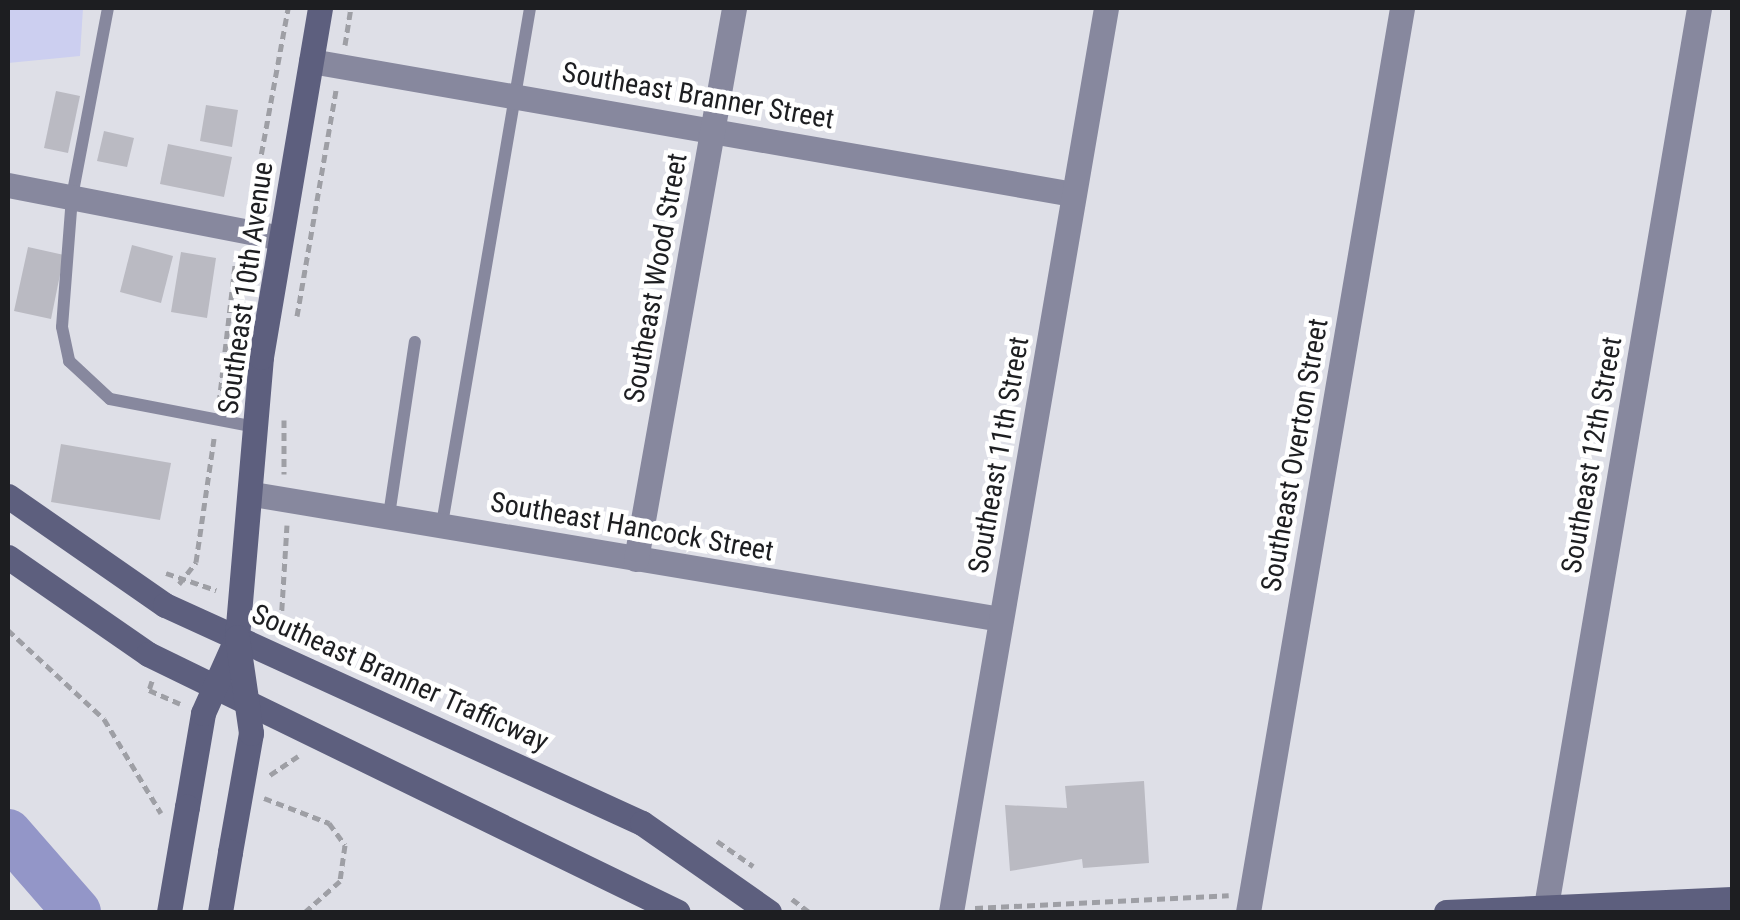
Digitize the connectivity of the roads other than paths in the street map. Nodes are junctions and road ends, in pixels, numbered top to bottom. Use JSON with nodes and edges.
{"nodes":[{"id":1,"x":108,"y":8,"type":"edge"},
{"id":2,"x":320,"y":8,"type":"edge"},
{"id":3,"x":530,"y":8,"type":"edge"},
{"id":4,"x":734,"y":8,"type":"edge"},
{"id":5,"x":1106,"y":8,"type":"edge"},
{"id":6,"x":1402,"y":8,"type":"edge"},
{"id":7,"x":1699,"y":8,"type":"edge"},
{"id":8,"x":311,"y":60,"type":"junction"},
{"id":9,"x":515,"y":94,"type":"junction"},
{"id":10,"x":712,"y":129,"type":"junction"},
{"id":11,"x":8,"y":185,"type":"edge"},
{"id":12,"x":1074,"y":194,"type":"junction"},
{"id":13,"x":72,"y":198,"type":"junction"},
{"id":14,"x":280,"y":238,"type":"junction"},
{"id":15,"x":416,"y":342,"type":"dead end"},
{"id":16,"x":256,"y":427,"type":"junction"},
{"id":17,"x":253,"y":494,"type":"junction"},
{"id":18,"x":8,"y":496,"type":"edge"},
{"id":19,"x":389,"y":515,"type":"junction"},
{"id":20,"x":442,"y":524,"type":"junction"},
{"id":21,"x":8,"y":557,"type":"edge"},
{"id":22,"x":636,"y":559,"type":"junction"},
{"id":23,"x":1001,"y":619,"type":"junction"},
{"id":24,"x":237,"y":637,"type":"junction"},
{"id":25,"x":214,"y":685,"type":"junction"},
{"id":26,"x":246,"y":700,"type":"junction"},
{"id":27,"x":1732,"y":899,"type":"edge"},
{"id":28,"x":1239,"y":904,"type":"edge"},
{"id":29,"x":962,"y":910,"type":"edge"},
{"id":30,"x":1546,"y":910,"type":"edge"},
{"id":31,"x":169,"y":912,"type":"edge"},
{"id":32,"x":220,"y":912,"type":"edge"},
{"id":33,"x":678,"y":912,"type":"edge"},
{"id":34,"x":770,"y":912,"type":"edge"},
{"id":35,"x":1446,"y":912,"type":"edge"}],
"edges":[{"from":1,"to":13,"type":"lane"},
{"from":2,"to":8,"type":"main road","name":"Southeast 10th Avenue"},
{"from":3,"to":9,"type":"lane"},
{"from":4,"to":10,"type":"street","name":"Southeast Wood Street"},
{"from":5,"to":12,"type":"street","name":"Southeast 11th Street"},
{"from":6,"to":28,"type":"street","name":"Southeast Overton Street"},
{"from":7,"to":30,"type":"street","name":"Southeast 12th Street"},
{"from":8,"to":9,"type":"street","name":"Southeast Branner Street"},
{"from":8,"to":14,"type":"main road","name":"Southeast 10th Avenue"},
{"from":9,"to":10,"type":"street","name":"Southeast Branner Street"},
{"from":9,"to":20,"type":"lane"},
{"from":10,"to":12,"type":"street","name":"Southeast Branner Street"},
{"from":10,"to":22,"type":"street","name":"Southeast Wood Street"},
{"from":11,"to":13,"type":"street"},
{"from":12,"to":23,"type":"street","name":"Southeast 11th Street"},
{"from":13,"to":14,"type":"street"},
{"from":13,"to":16,"type":"lane"},
{"from":14,"to":16,"type":"main road","name":"Southeast 10th Avenue"},
{"from":15,"to":19,"type":"lane"},
{"from":16,"to":17,"type":"main road","name":"Southeast 10th Avenue"},
{"from":17,"to":19,"type":"street","name":"Southeast Hancock Street"},
{"from":17,"to":24,"type":"main road","name":"Southeast 10th Avenue"},
{"from":18,"to":24,"type":"main road","name":"Southeast Branner Trafficway"},
{"from":19,"to":20,"type":"street","name":"Southeast Hancock Street"},
{"from":20,"to":22,"type":"street","name":"Southeast Hancock Street"},
{"from":21,"to":25,"type":"main road"},
{"from":22,"to":23,"type":"street","name":"Southeast Hancock Street"},
{"from":23,"to":29,"type":"street","name":"Southeast 11th Street"},
{"from":24,"to":25,"type":"main road","name":"Southeast 10th Avenue"},
{"from":24,"to":26,"type":"main road","name":"Southeast 10th Avenue"},
{"from":24,"to":34,"type":"main road","name":"Southeast Branner Trafficway"},
{"from":25,"to":26,"type":"main road"},
{"from":25,"to":31,"type":"main road","name":"Southeast 10th Avenue","bridge":true},
{"from":26,"to":32,"type":"main road","name":"Southeast 10th Avenue","bridge":true},
{"from":26,"to":33,"type":"main road"},
{"from":27,"to":30,"type":"main road"},
{"from":30,"to":35,"type":"main road"}]}
